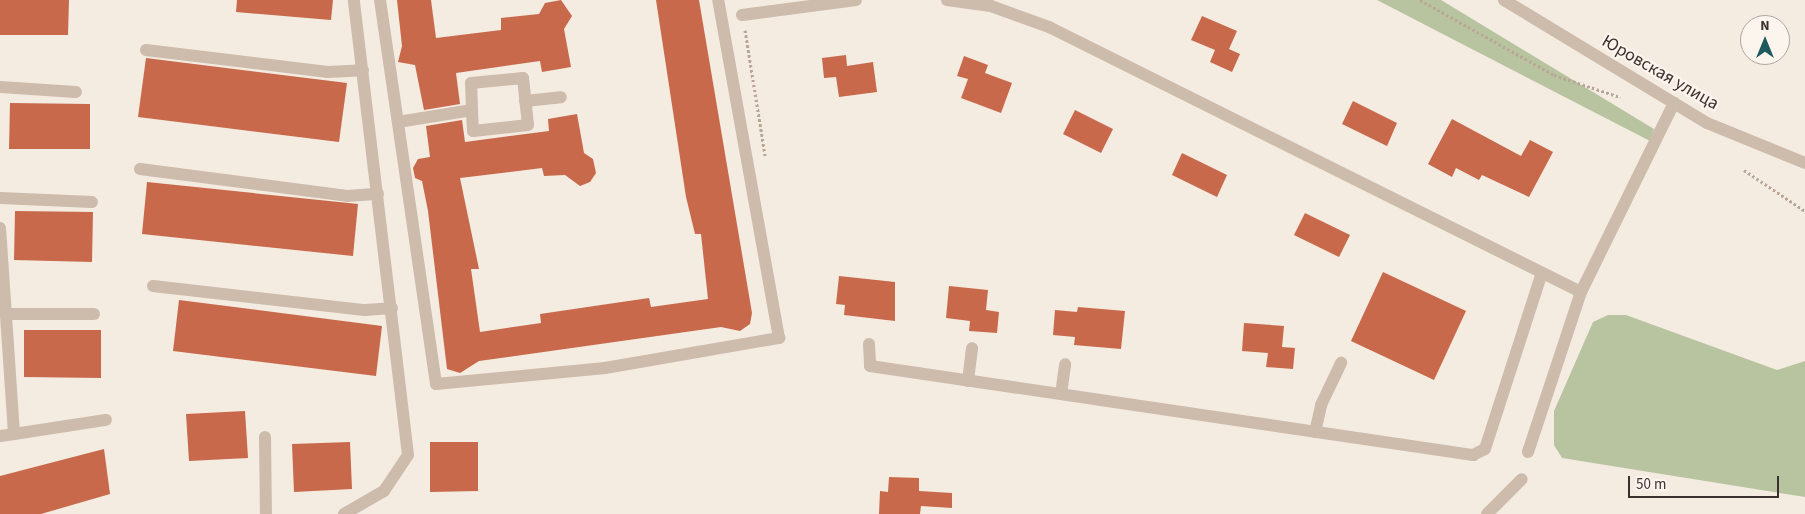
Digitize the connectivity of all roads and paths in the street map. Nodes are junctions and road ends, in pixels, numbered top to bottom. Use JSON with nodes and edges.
{"nodes":[{"id":1,"x":354,"y":0,"type":"edge"},
{"id":2,"x":380,"y":0,"type":"edge"},
{"id":3,"x":718,"y":0,"type":"edge"},
{"id":4,"x":856,"y":0,"type":"edge"},
{"id":5,"x":947,"y":0,"type":"edge"},
{"id":6,"x":1420,"y":0,"type":"edge"},
{"id":7,"x":1504,"y":0,"type":"edge"},
{"id":8,"x":742,"y":15,"type":"dead end"},
{"id":9,"x":146,"y":50,"type":"dead end"},
{"id":10,"x":363,"y":70,"type":"junction"},
{"id":11,"x":0,"y":88,"type":"edge"},
{"id":12,"x":76,"y":92,"type":"dead end"},
{"id":13,"x":561,"y":97,"type":"dead end"},
{"id":14,"x":1620,"y":97,"type":"dead end"},
{"id":15,"x":525,"y":101,"type":"junction"},
{"id":16,"x":1674,"y":103,"type":"junction"},
{"id":17,"x":472,"y":110,"type":"junction"},
{"id":18,"x":398,"y":122,"type":"junction"},
{"id":19,"x":1805,"y":163,"type":"edge"},
{"id":20,"x":140,"y":169,"type":"dead end"},
{"id":21,"x":1744,"y":170,"type":"dead end"},
{"id":22,"x":378,"y":194,"type":"junction"},
{"id":23,"x":0,"y":198,"type":"edge"},
{"id":24,"x":92,"y":202,"type":"dead end"},
{"id":25,"x":1805,"y":211,"type":"edge"},
{"id":26,"x":0,"y":228,"type":"edge"},
{"id":27,"x":1542,"y":272,"type":"junction"},
{"id":28,"x":152,"y":286,"type":"dead end"},
{"id":29,"x":1581,"y":292,"type":"junction"},
{"id":30,"x":392,"y":308,"type":"junction"},
{"id":31,"x":6,"y":314,"type":"junction"},
{"id":32,"x":94,"y":314,"type":"dead end"},
{"id":33,"x":870,"y":344,"type":"dead end"},
{"id":34,"x":972,"y":348,"type":"dead end"},
{"id":35,"x":1341,"y":363,"type":"dead end"},
{"id":36,"x":1065,"y":364,"type":"dead end"},
{"id":37,"x":968,"y":380,"type":"junction"},
{"id":38,"x":1061,"y":394,"type":"junction"},
{"id":39,"x":106,"y":420,"type":"dead end"},
{"id":40,"x":1315,"y":432,"type":"junction"},
{"id":41,"x":14,"y":434,"type":"junction"},
{"id":42,"x":0,"y":436,"type":"edge"},
{"id":43,"x":265,"y":437,"type":"dead end"},
{"id":44,"x":1528,"y":452,"type":"dead end"},
{"id":45,"x":1522,"y":479,"type":"dead end"},
{"id":46,"x":266,"y":514,"type":"edge"},
{"id":47,"x":344,"y":514,"type":"edge"},
{"id":48,"x":1487,"y":514,"type":"edge"}],
"edges":[{"from":1,"to":10,"type":"street"},
{"from":2,"to":18,"type":"street"},
{"from":3,"to":18,"type":"street"},
{"from":4,"to":8,"type":"street"},
{"from":5,"to":27,"type":"street"},
{"from":6,"to":14,"type":"path"},
{"from":7,"to":16,"type":"street","name":"Юровская улица"},
{"from":9,"to":10,"type":"street"},
{"from":10,"to":22,"type":"street"},
{"from":11,"to":12,"type":"street"},
{"from":13,"to":15,"type":"street"},
{"from":15,"to":17,"type":"street"},
{"from":15,"to":17,"type":"street"},
{"from":16,"to":19,"type":"street","name":"Юровская улица"},
{"from":16,"to":29,"type":"street"},
{"from":17,"to":18,"type":"street"},
{"from":20,"to":22,"type":"street"},
{"from":21,"to":25,"type":"path"},
{"from":22,"to":30,"type":"street"},
{"from":23,"to":24,"type":"street"},
{"from":26,"to":31,"type":"street"},
{"from":27,"to":29,"type":"street"},
{"from":27,"to":40,"type":"street"},
{"from":28,"to":30,"type":"street"},
{"from":29,"to":44,"type":"street"},
{"from":30,"to":47,"type":"street"},
{"from":31,"to":32,"type":"street"},
{"from":31,"to":41,"type":"street"},
{"from":33,"to":37,"type":"street"},
{"from":34,"to":37,"type":"street"},
{"from":35,"to":40,"type":"street"},
{"from":36,"to":38,"type":"street"},
{"from":37,"to":38,"type":"street"},
{"from":38,"to":40,"type":"street"},
{"from":39,"to":41,"type":"street"},
{"from":41,"to":42,"type":"street"},
{"from":43,"to":46,"type":"street"},
{"from":45,"to":48,"type":"street"}]}
